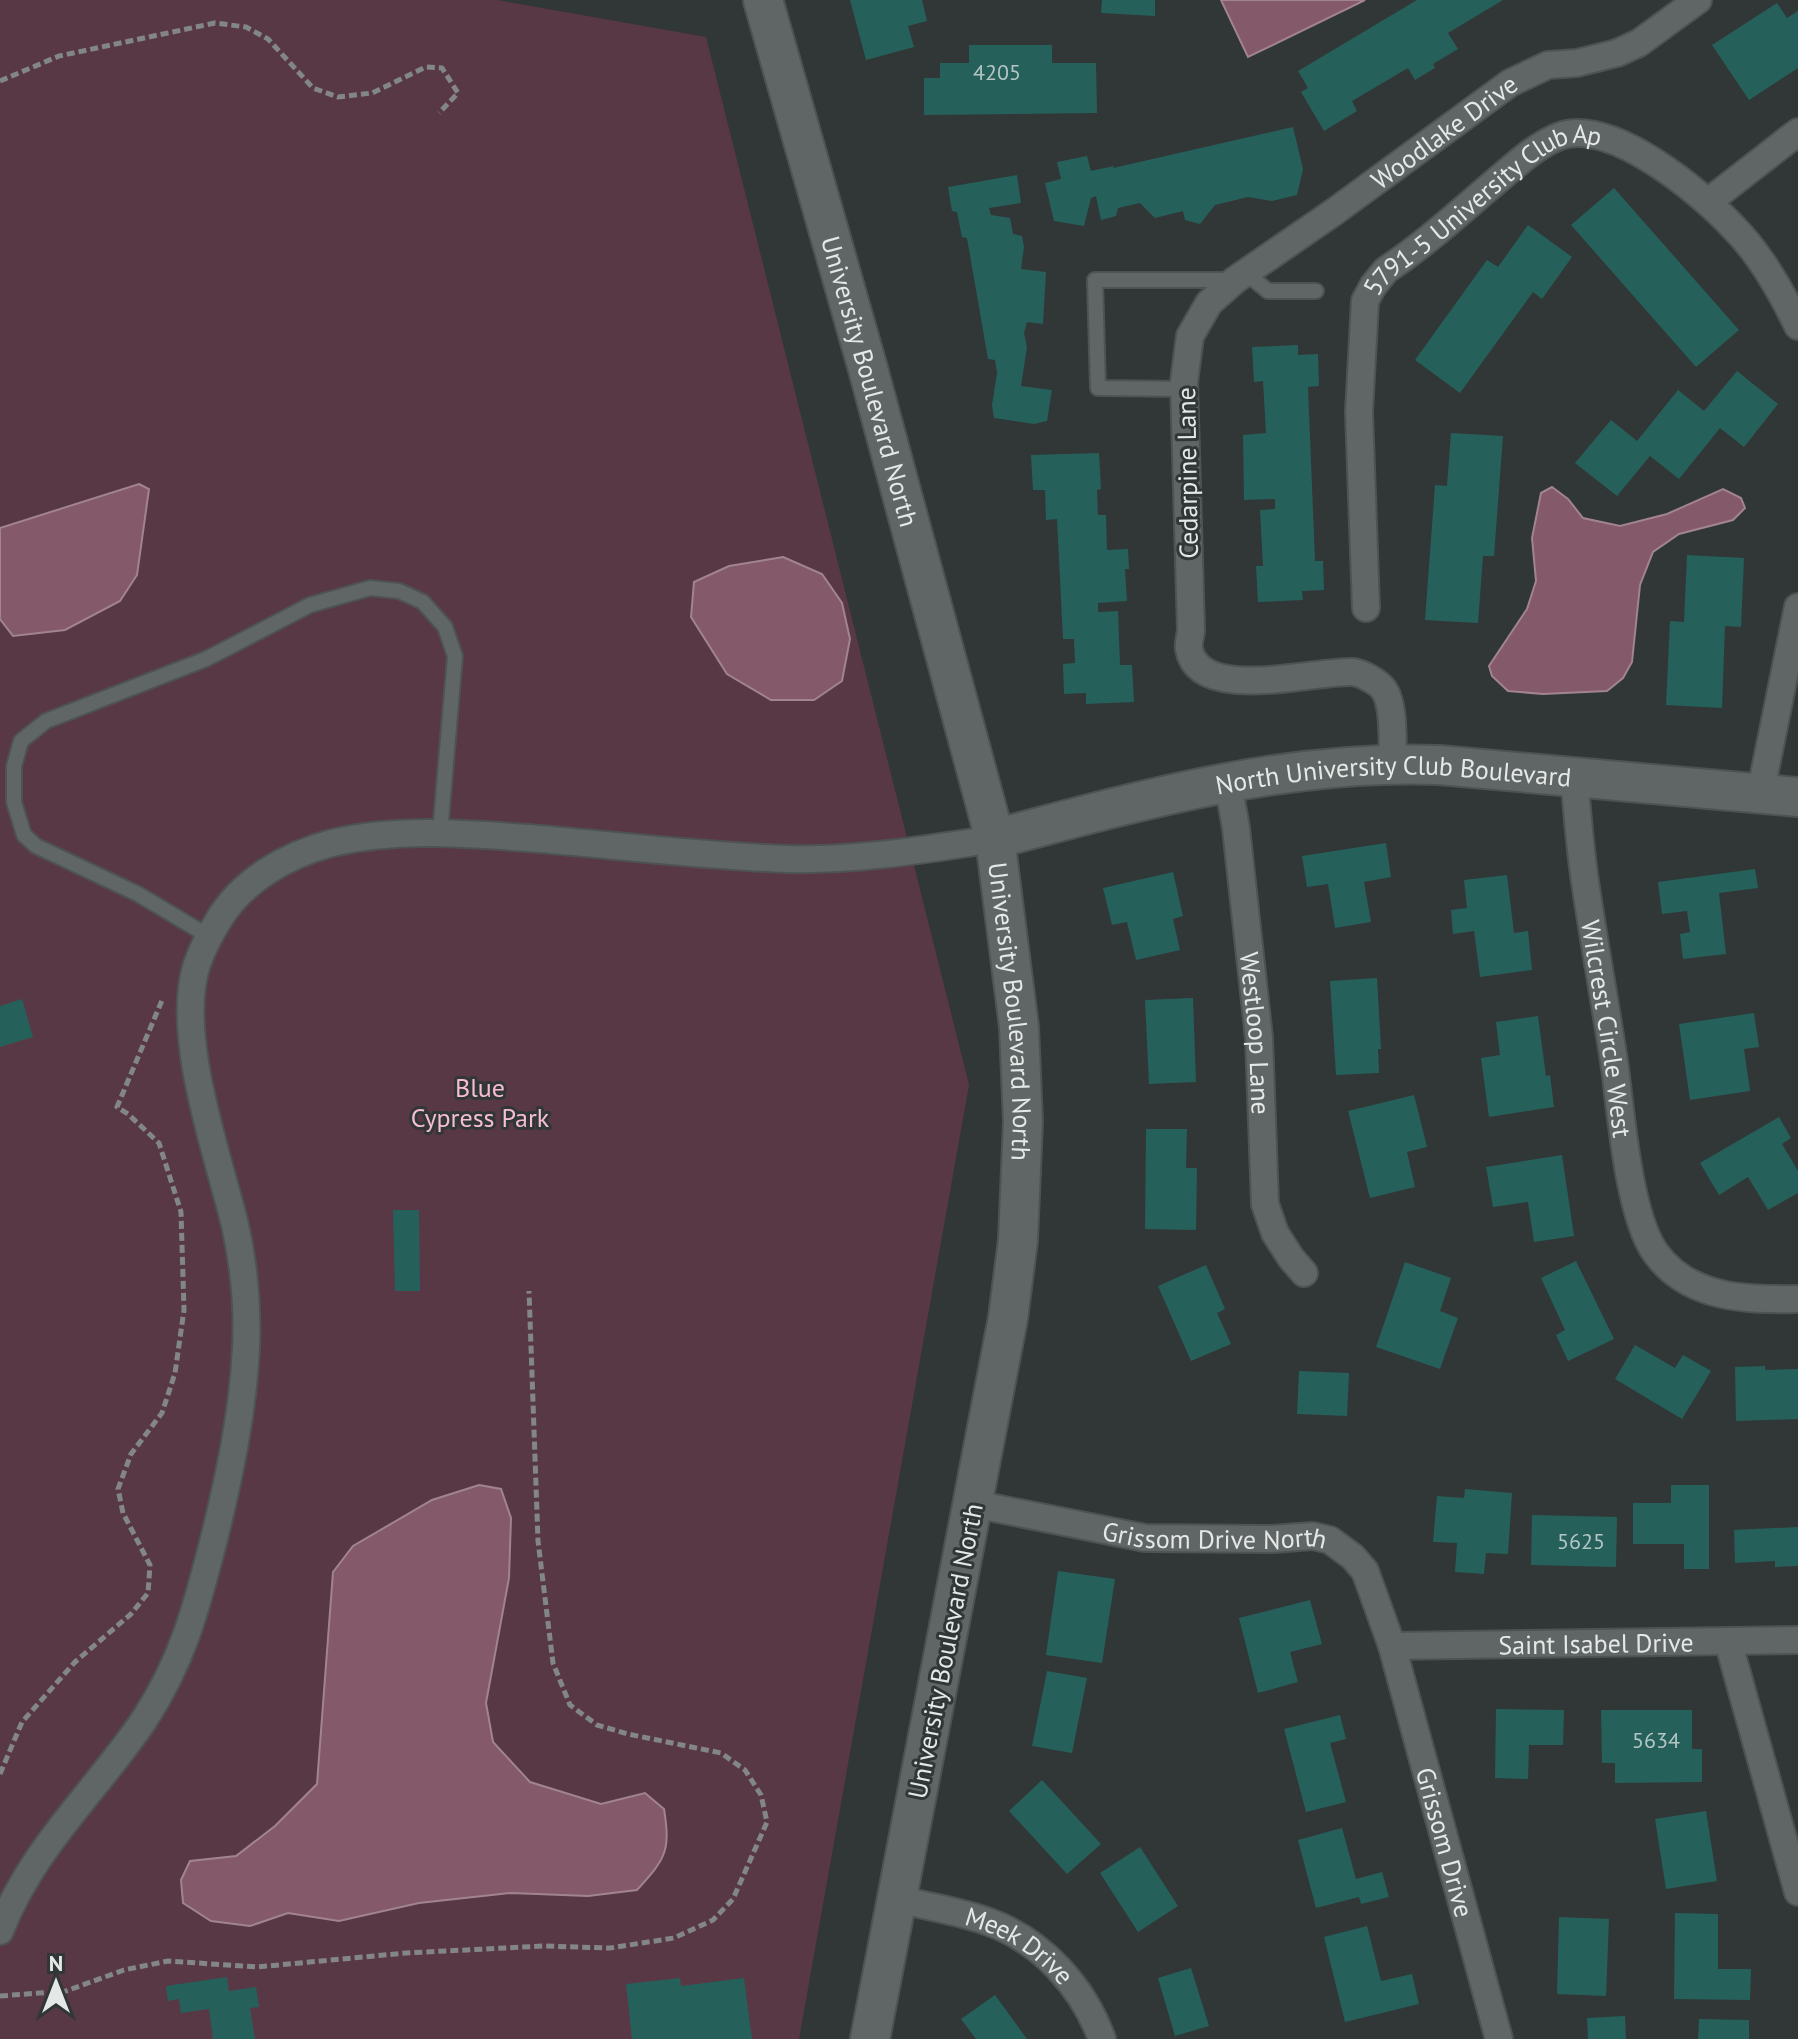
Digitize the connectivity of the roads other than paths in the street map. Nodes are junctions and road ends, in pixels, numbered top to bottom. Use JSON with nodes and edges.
{"nodes":[{"id":1,"x":763,"y":0,"type":"edge"},
{"id":2,"x":1698,"y":0,"type":"edge"},
{"id":3,"x":1798,"y":132,"type":"edge"},
{"id":4,"x":1708,"y":202,"type":"junction"},
{"id":5,"x":1240,"y":277,"type":"junction"},
{"id":6,"x":1316,"y":291,"type":"dead end"},
{"id":7,"x":1209,"y":303,"type":"joint"},
{"id":8,"x":1798,"y":326,"type":"edge"},
{"id":9,"x":1184,"y":389,"type":"junction"},
{"id":10,"x":1798,"y":607,"type":"edge"},
{"id":11,"x":1366,"y":608,"type":"dead end"},
{"id":12,"x":1787,"y":716,"type":"edge"},
{"id":13,"x":1393,"y":763,"type":"junction"},
{"id":14,"x":1574,"y":779,"type":"junction"},
{"id":15,"x":1228,"y":783,"type":"junction"},
{"id":16,"x":1760,"y":795,"type":"junction"},
{"id":17,"x":1798,"y":797,"type":"edge"},
{"id":18,"x":440,"y":833,"type":"junction"},
{"id":19,"x":995,"y":839,"type":"junction"},
{"id":20,"x":210,"y":937,"type":"junction"},
{"id":21,"x":1304,"y":1273,"type":"dead end"},
{"id":22,"x":1798,"y":1299,"type":"edge"},
{"id":23,"x":974,"y":1504,"type":"junction"},
{"id":24,"x":1798,"y":1640,"type":"edge"},
{"id":25,"x":1728,"y":1641,"type":"junction"},
{"id":26,"x":1392,"y":1646,"type":"junction"},
{"id":27,"x":1798,"y":1892,"type":"edge"},
{"id":28,"x":898,"y":1899,"type":"junction"},
{"id":29,"x":0,"y":1931,"type":"edge"},
{"id":30,"x":870,"y":2039,"type":"edge"},
{"id":31,"x":1102,"y":2039,"type":"edge"},
{"id":32,"x":1499,"y":2039,"type":"edge"}],
"edges":[{"from":1,"to":19,"type":"street","name":"University Boulevard North"},
{"from":2,"to":5,"type":"street","name":"Woodlake Drive"},
{"from":3,"to":4,"type":"street"},
{"from":4,"to":8,"type":"street","name":"5791-5 University Club Ap"},
{"from":4,"to":11,"type":"street","name":"5791-5 University Club Ap"},
{"from":5,"to":6,"type":"lane"},
{"from":5,"to":7,"type":"street","name":"Woodlake Drive"},
{"from":5,"to":9,"type":"lane"},
{"from":7,"to":9,"type":"street","name":"Cedarpine Lane"},
{"from":9,"to":13,"type":"street","name":"Cedarpine Lane"},
{"from":10,"to":12,"type":"street"},
{"from":12,"to":16,"type":"street"},
{"from":13,"to":14,"type":"street","name":"North University Club Boulevard"},
{"from":13,"to":15,"type":"street","name":"North University Club Boulevard"},
{"from":14,"to":16,"type":"street","name":"North University Club Boulevard"},
{"from":14,"to":22,"type":"street","name":"Wilcrest Circle West"},
{"from":15,"to":19,"type":"street","name":"North University Club Boulevard"},
{"from":15,"to":21,"type":"street","name":"Westloop Lane"},
{"from":16,"to":17,"type":"street","name":"North University Club Boulevard"},
{"from":18,"to":19,"type":"street"},
{"from":18,"to":20,"type":"street"},
{"from":18,"to":20,"type":"lane"},
{"from":19,"to":23,"type":"street","name":"University Boulevard North"},
{"from":20,"to":29,"type":"street"},
{"from":23,"to":26,"type":"street","name":"Grissom Drive North"},
{"from":23,"to":28,"type":"street","name":"University Boulevard North"},
{"from":24,"to":25,"type":"street","name":"Saint Isabel Drive"},
{"from":25,"to":26,"type":"street","name":"Saint Isabel Drive"},
{"from":25,"to":27,"type":"street"},
{"from":26,"to":32,"type":"street","name":"Grissom Drive"},
{"from":28,"to":30,"type":"street","name":"University Boulevard North"},
{"from":28,"to":31,"type":"street","name":"Meek Drive"}]}
